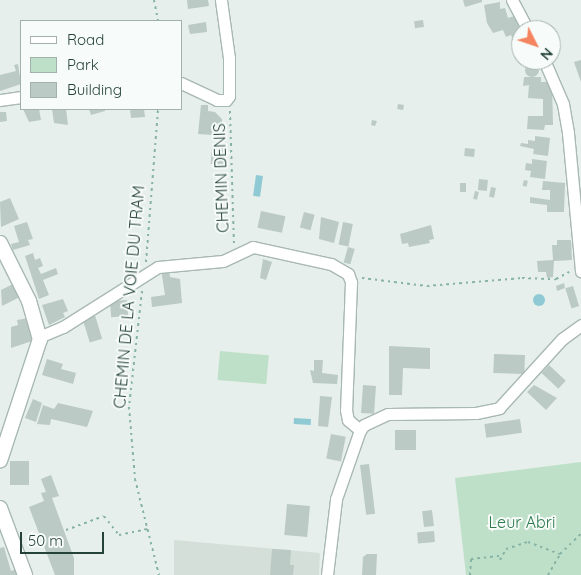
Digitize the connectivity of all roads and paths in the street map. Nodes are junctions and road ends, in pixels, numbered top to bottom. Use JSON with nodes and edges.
{"nodes":[{"id":1,"x":154,"y":0,"type":"edge"},
{"id":2,"x":221,"y":0,"type":"edge"},
{"id":3,"x":512,"y":0,"type":"edge"},
{"id":4,"x":158,"y":20,"type":"edge"},
{"id":5,"x":523,"y":20,"type":"edge"},
{"id":6,"x":548,"y":70,"type":"edge"},
{"id":7,"x":182,"y":83,"type":"edge"},
{"id":8,"x":20,"y":97,"type":"edge"},
{"id":9,"x":0,"y":100,"type":"edge"},
{"id":10,"x":226,"y":100,"type":"junction"},
{"id":11,"x":158,"y":110,"type":"edge"},
{"id":12,"x":0,"y":243,"type":"edge"},
{"id":13,"x":235,"y":256,"type":"junction"},
{"id":14,"x":581,"y":270,"type":"edge"},
{"id":15,"x":145,"y":275,"type":"junction"},
{"id":16,"x":348,"y":276,"type":"junction"},
{"id":17,"x":581,"y":325,"type":"edge"},
{"id":18,"x":39,"y":337,"type":"junction"},
{"id":19,"x":360,"y":430,"type":"junction"},
{"id":20,"x":0,"y":461,"type":"edge"},
{"id":21,"x":0,"y":508,"type":"edge"},
{"id":22,"x":147,"y":529,"type":"junction"},
{"id":23,"x":66,"y":530,"type":"dead end"},
{"id":24,"x":581,"y":534,"type":"edge"},
{"id":25,"x":560,"y":554,"type":"junction"},
{"id":26,"x":501,"y":556,"type":"junction"},
{"id":27,"x":500,"y":560,"type":"dead end"},
{"id":28,"x":25,"y":575,"type":"edge"},
{"id":29,"x":159,"y":575,"type":"edge"},
{"id":30,"x":327,"y":575,"type":"edge"},
{"id":31,"x":470,"y":575,"type":"edge"},
{"id":32,"x":548,"y":575,"type":"edge"}],
"edges":[{"from":1,"to":4,"type":"path"},
{"from":2,"to":10,"type":"street"},
{"from":3,"to":5,"type":"street"},
{"from":6,"to":14,"type":"street"},
{"from":7,"to":10,"type":"street"},
{"from":8,"to":9,"type":"street"},
{"from":10,"to":13,"type":"path","name":"CHEMIN DENIS"},
{"from":11,"to":15,"type":"path","name":"CHEMIN DE LA VOIE DU TRAM"},
{"from":12,"to":18,"type":"street"},
{"from":13,"to":15,"type":"street"},
{"from":13,"to":16,"type":"street"},
{"from":14,"to":16,"type":"path"},
{"from":15,"to":18,"type":"street"},
{"from":15,"to":22,"type":"path","name":"CHEMIN DE LA VOIE DU TRAM"},
{"from":16,"to":19,"type":"street"},
{"from":17,"to":19,"type":"street"},
{"from":18,"to":20,"type":"street"},
{"from":19,"to":30,"type":"street"},
{"from":21,"to":28,"type":"street"},
{"from":22,"to":23,"type":"path"},
{"from":22,"to":29,"type":"path","name":"CHEMIN DE LA VOIE DU TRAM"},
{"from":24,"to":25,"type":"path"},
{"from":25,"to":26,"type":"path"},
{"from":25,"to":32,"type":"path"},
{"from":26,"to":27,"type":"path"},
{"from":26,"to":31,"type":"path"}]}
